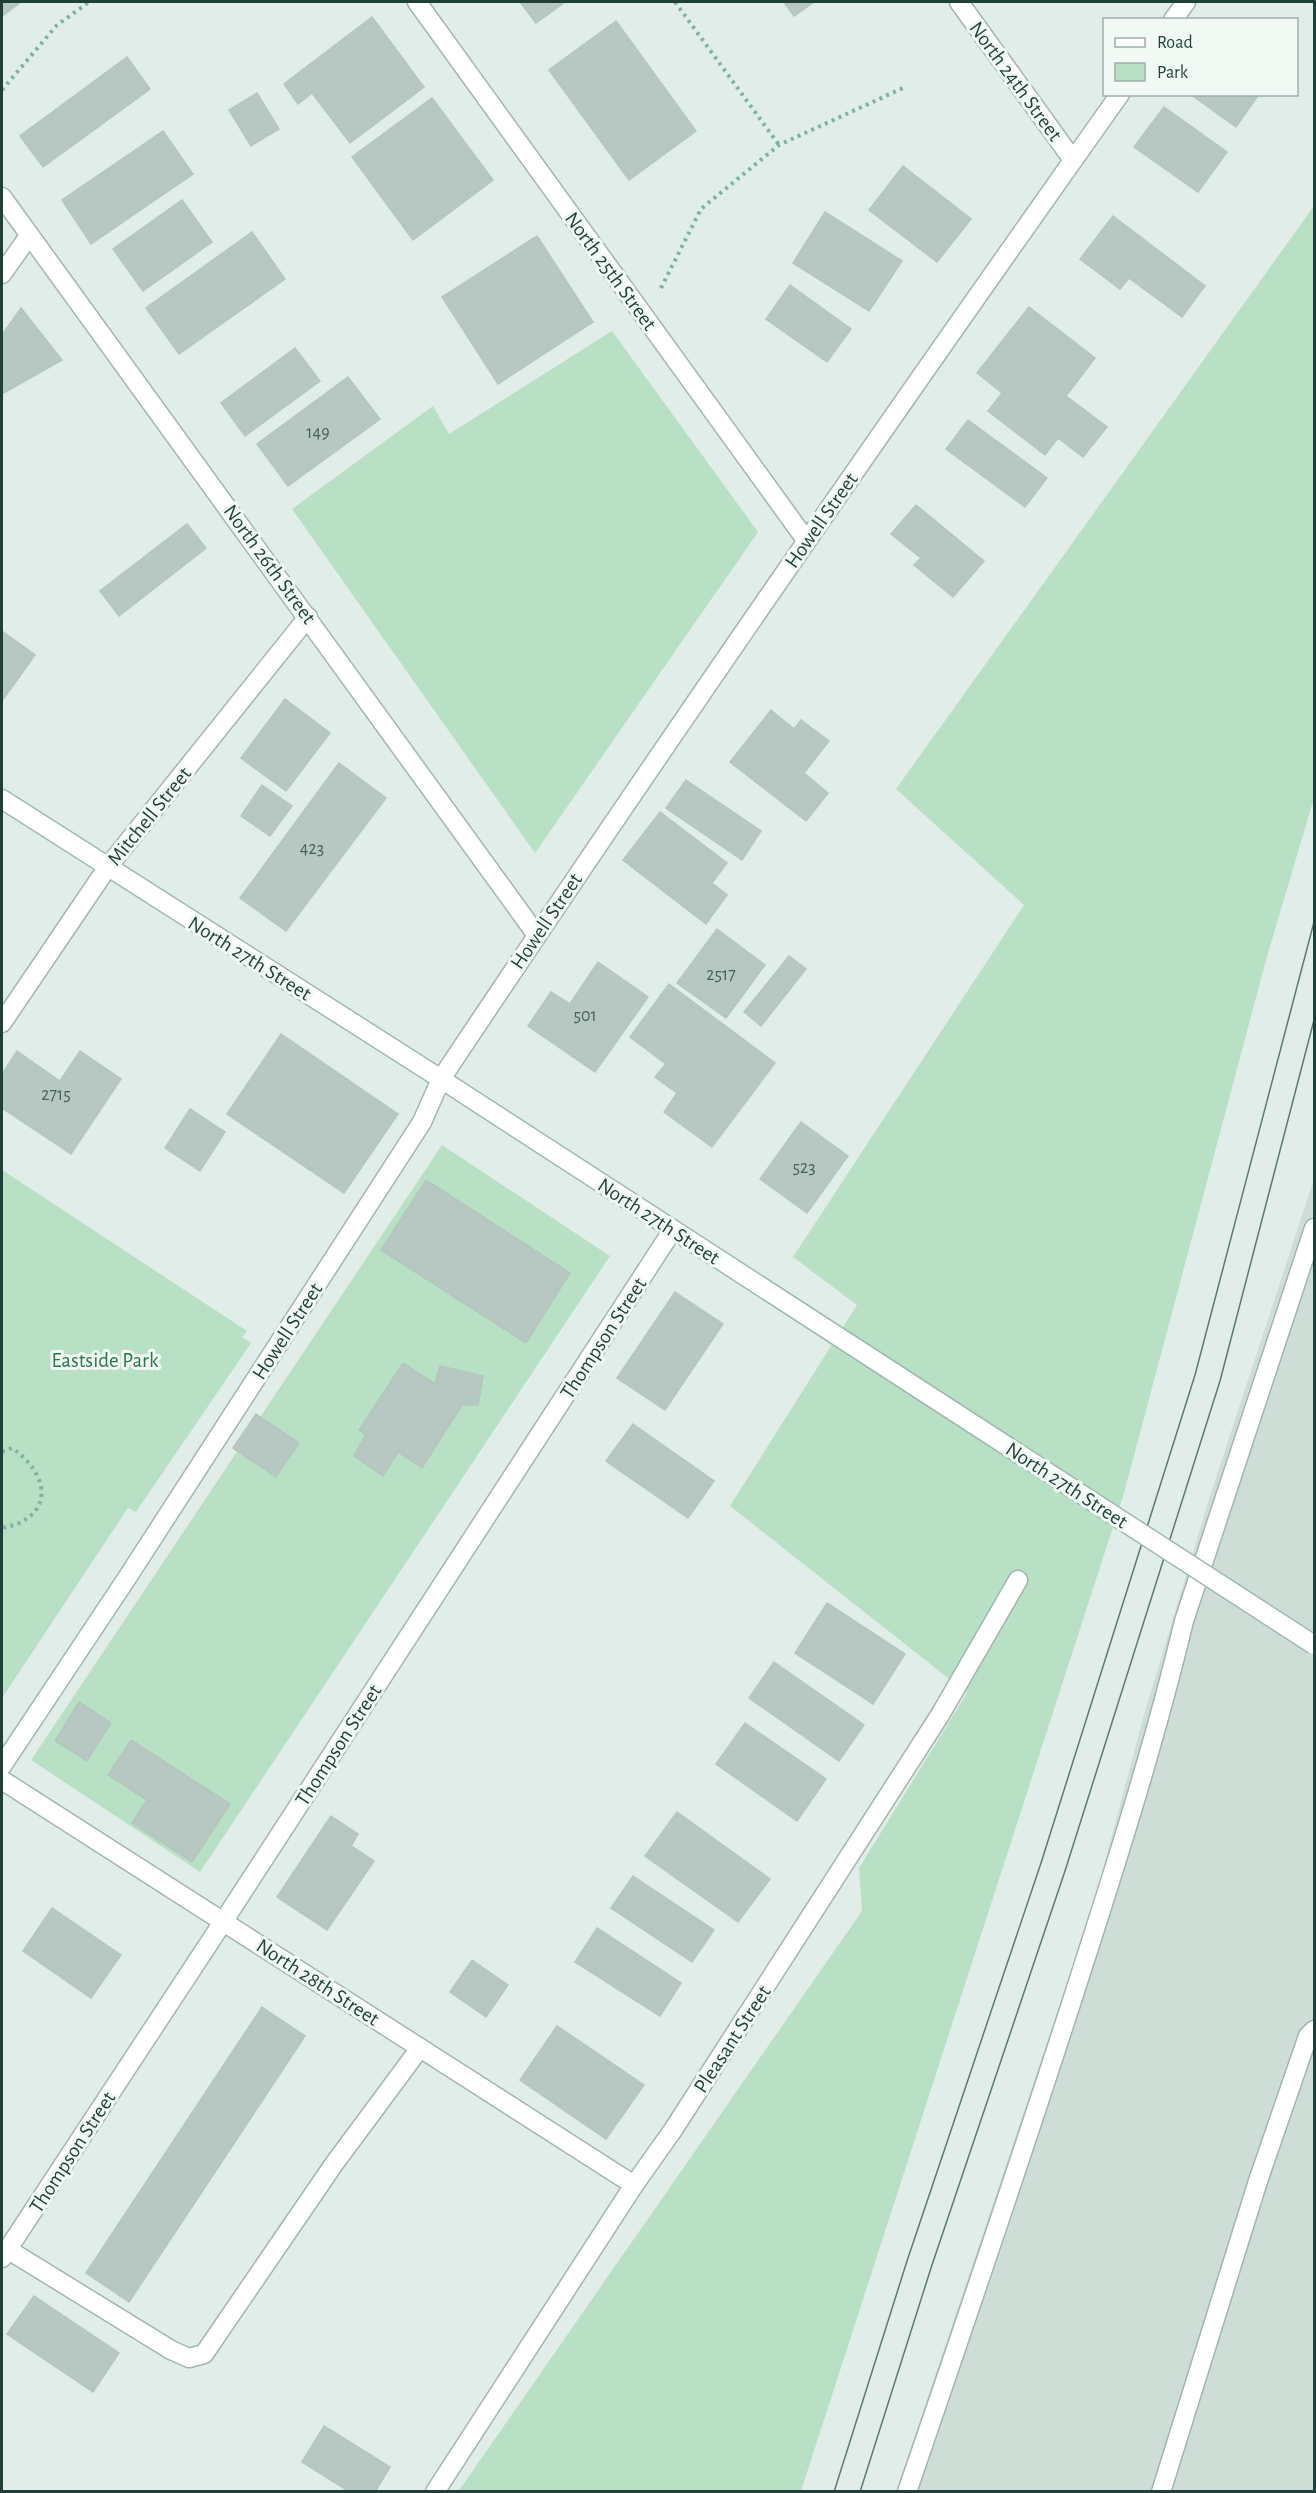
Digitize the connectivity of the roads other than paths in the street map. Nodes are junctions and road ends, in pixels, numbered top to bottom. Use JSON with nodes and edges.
{"nodes":[{"id":1,"x":417,"y":2,"type":"edge"},
{"id":2,"x":959,"y":2,"type":"edge"},
{"id":3,"x":1186,"y":2,"type":"edge"},
{"id":4,"x":1174,"y":18,"type":"edge"},
{"id":5,"x":1119,"y":96,"type":"edge"},
{"id":6,"x":1073,"y":160,"type":"junction"},
{"id":7,"x":2,"y":197,"type":"edge"},
{"id":8,"x":29,"y":236,"type":"junction"},
{"id":9,"x":2,"y":274,"type":"edge"},
{"id":10,"x":806,"y":540,"type":"junction"},
{"id":11,"x":308,"y":617,"type":"junction"},
{"id":12,"x":2,"y":799,"type":"edge"},
{"id":13,"x":107,"y":868,"type":"junction"},
{"id":14,"x":536,"y":934,"type":"junction"},
{"id":15,"x":2,"y":1023,"type":"edge"},
{"id":16,"x":441,"y":1079,"type":"junction"},
{"id":17,"x":1314,"y":1228,"type":"edge"},
{"id":18,"x":672,"y":1230,"type":"junction"},
{"id":19,"x":1018,"y":1580,"type":"dead end"},
{"id":20,"x":1314,"y":1645,"type":"edge"},
{"id":21,"x":2,"y":1766,"type":"edge"},
{"id":22,"x":2,"y":1780,"type":"edge"},
{"id":23,"x":224,"y":1922,"type":"junction"},
{"id":24,"x":1314,"y":2030,"type":"edge"},
{"id":25,"x":420,"y":2048,"type":"junction"},
{"id":26,"x":634,"y":2185,"type":"junction"},
{"id":27,"x":4,"y":2254,"type":"edge"},
{"id":28,"x":435,"y":2492,"type":"edge"},
{"id":29,"x":907,"y":2492,"type":"edge"},
{"id":30,"x":1161,"y":2492,"type":"edge"}],
"edges":[{"from":1,"to":10,"type":"street","name":"North 25th Street"},
{"from":2,"to":6,"type":"street","name":"North 24th Street"},
{"from":3,"to":4,"type":"street"},
{"from":5,"to":6,"type":"street","name":"Howell Street"},
{"from":6,"to":10,"type":"street","name":"Howell Street"},
{"from":7,"to":8,"type":"street","name":"North 26th Street"},
{"from":8,"to":9,"type":"street"},
{"from":8,"to":11,"type":"street","name":"North 26th Street"},
{"from":10,"to":14,"type":"street","name":"Howell Street"},
{"from":11,"to":13,"type":"street","name":"Mitchell Street"},
{"from":11,"to":14,"type":"street","name":"North 26th Street"},
{"from":12,"to":13,"type":"street","name":"North 27th Street"},
{"from":13,"to":15,"type":"street","name":"Mitchell Street"},
{"from":13,"to":16,"type":"street","name":"North 27th Street"},
{"from":14,"to":16,"type":"street","name":"Howell Street"},
{"from":16,"to":18,"type":"street","name":"North 27th Street"},
{"from":16,"to":21,"type":"street","name":"Howell Street"},
{"from":17,"to":29,"type":"street"},
{"from":18,"to":20,"type":"street","name":"North 27th Street","bridge":true},
{"from":18,"to":23,"type":"street","name":"Thompson Street"},
{"from":19,"to":26,"type":"street","name":"Pleasant Street"},
{"from":22,"to":23,"type":"street","name":"North 28th Street"},
{"from":23,"to":25,"type":"street","name":"North 28th Street"},
{"from":23,"to":27,"type":"street","name":"Thompson Street"},
{"from":24,"to":30,"type":"street"},
{"from":25,"to":26,"type":"street","name":"North 28th Street"},
{"from":25,"to":27,"type":"street"},
{"from":26,"to":28,"type":"street","name":"Pleasant Street"}]}
